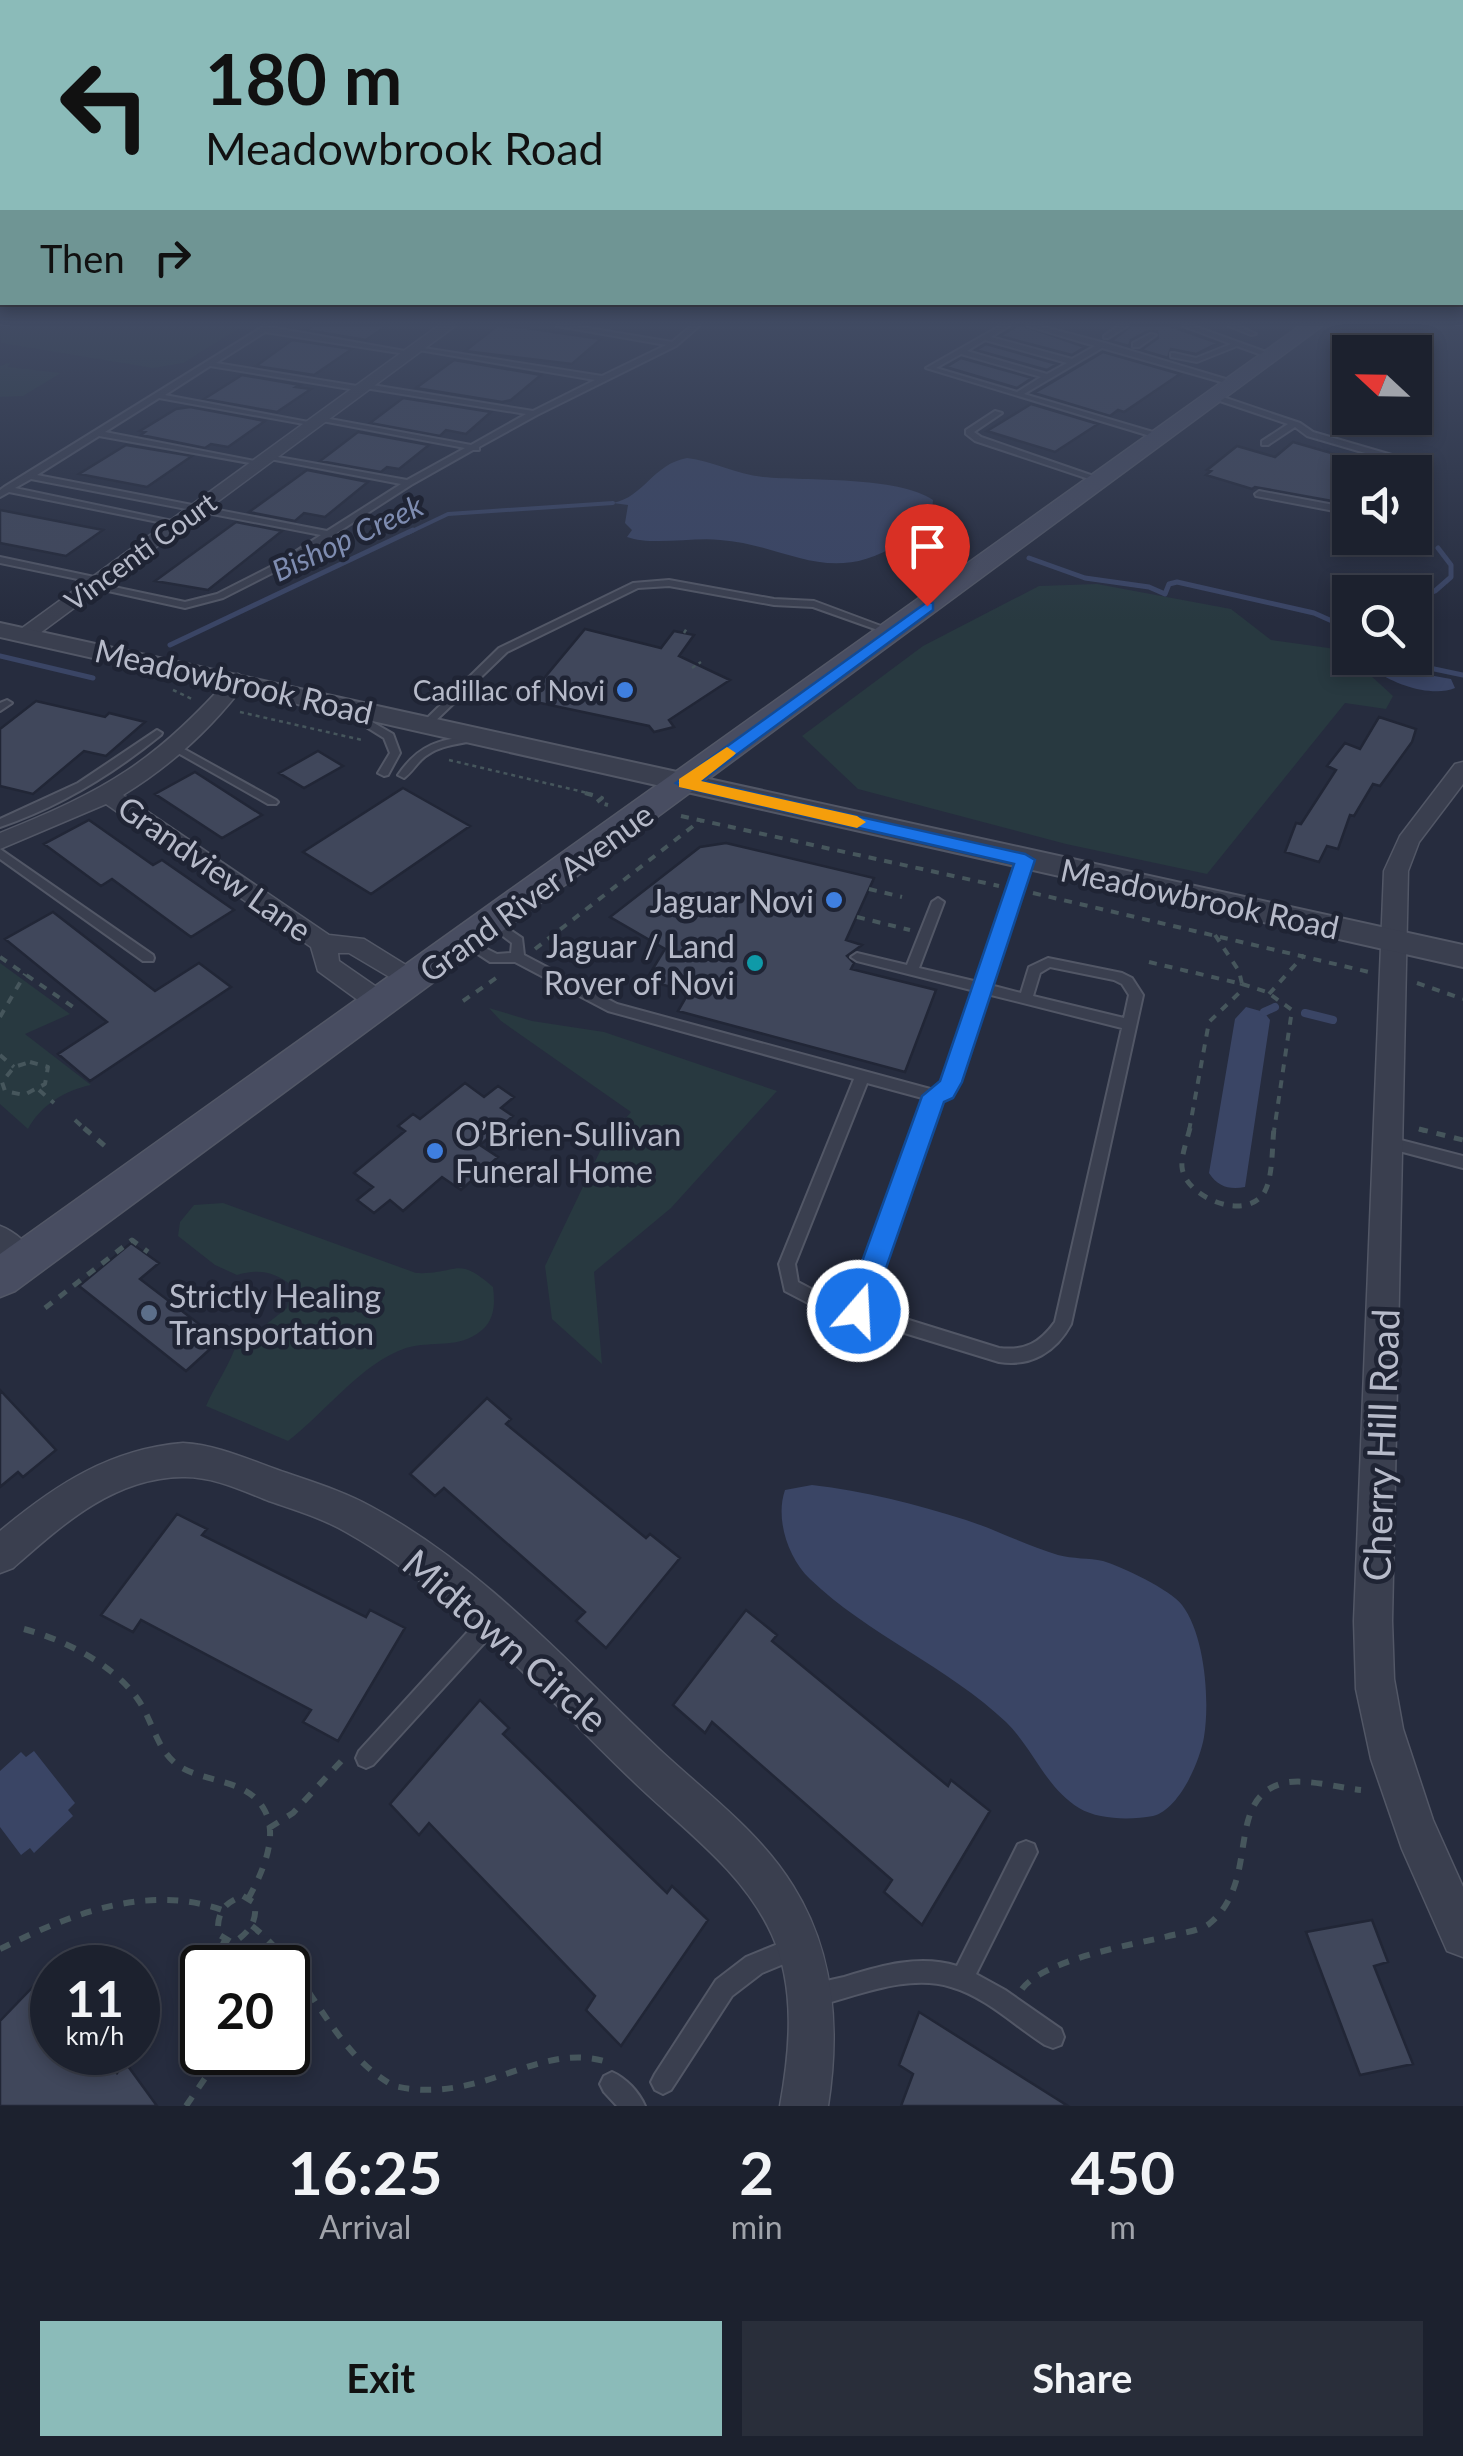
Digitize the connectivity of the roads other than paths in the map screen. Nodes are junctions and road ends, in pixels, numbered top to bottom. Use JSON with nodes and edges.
{"nodes":[{"id":1,"x":112,"y":424,"type":"edge"},
{"id":2,"x":314,"y":424,"type":"edge"},
{"id":3,"x":337,"y":424,"type":"edge"},
{"id":4,"x":515,"y":424,"type":"edge"},
{"id":5,"x":980,"y":424,"type":"edge"},
{"id":6,"x":1118,"y":424,"type":"edge"},
{"id":7,"x":1178,"y":424,"type":"edge"},
{"id":8,"x":1294,"y":424,"type":"joint"},
{"id":9,"x":98,"y":433,"type":"junction"},
{"id":10,"x":1160,"y":437,"type":"junction"},
{"id":11,"x":1265,"y":443,"type":"dead end"},
{"id":12,"x":476,"y":448,"type":"junction"},
{"id":13,"x":1382,"y":455,"type":"edge"},
{"id":14,"x":265,"y":460,"type":"junction"},
{"id":15,"x":30,"y":476,"type":"junction"},
{"id":16,"x":1101,"y":480,"type":"junction"},
{"id":17,"x":408,"y":483,"type":"junction"},
{"id":18,"x":4,"y":492,"type":"edge"},
{"id":19,"x":1258,"y":494,"type":"dead end"},
{"id":20,"x":199,"y":508,"type":"junction"},
{"id":21,"x":1332,"y":508,"type":"edge"},
{"id":22,"x":178,"y":523,"type":"junction"},
{"id":23,"x":328,"y":534,"type":"junction"},
{"id":24,"x":0,"y":560,"type":"edge"},
{"id":25,"x":96,"y":583,"type":"junction"},
{"id":26,"x":892,"y":632,"type":"junction"},
{"id":27,"x":12,"y":633,"type":"edge"},
{"id":28,"x":238,"y":680,"type":"junction"},
{"id":29,"x":334,"y":704,"type":"junction"},
{"id":30,"x":426,"y":725,"type":"junction"},
{"id":31,"x":480,"y":738,"type":"junction"},
{"id":32,"x":166,"y":740,"type":"junction"},
{"id":33,"x":1463,"y":769,"type":"edge"},
{"id":34,"x":384,"y":773,"type":"dead end"},
{"id":35,"x":404,"y":775,"type":"dead end"},
{"id":36,"x":686,"y":783,"type":"junction"},
{"id":37,"x":108,"y":794,"type":"junction"},
{"id":38,"x":272,"y":802,"type":"dead end"},
{"id":39,"x":1451,"y":805,"type":"edge"},
{"id":40,"x":0,"y":824,"type":"edge"},
{"id":41,"x":25,"y":832,"type":"junction"},
{"id":42,"x":0,"y":842,"type":"edge"},
{"id":43,"x":0,"y":853,"type":"edge"},
{"id":44,"x":1025,"y":860,"type":"junction"},
{"id":45,"x":938,"y":902,"type":"dead end"},
{"id":46,"x":480,"y":933,"type":"junction"},
{"id":47,"x":1393,"y":939,"type":"junction"},
{"id":48,"x":323,"y":942,"type":"junction"},
{"id":49,"x":1463,"y":956,"type":"edge"},
{"id":50,"x":517,"y":957,"type":"junction"},
{"id":51,"x":857,"y":957,"type":"dead end"},
{"id":52,"x":148,"y":958,"type":"dead end"},
{"id":53,"x":912,"y":970,"type":"junction"},
{"id":54,"x":413,"y":982,"type":"junction"},
{"id":55,"x":982,"y":988,"type":"junction"},
{"id":56,"x":1026,"y":998,"type":"junction"},
{"id":57,"x":382,"y":1004,"type":"junction"},
{"id":58,"x":1131,"y":1025,"type":"junction"},
{"id":59,"x":862,"y":1077,"type":"junction"},
{"id":60,"x":934,"y":1096,"type":"junction"},
{"id":61,"x":1404,"y":1136,"type":"junction"},
{"id":62,"x":1463,"y":1162,"type":"edge"},
{"id":63,"x":8,"y":1259,"type":"edge"},
{"id":64,"x":858,"y":1311,"type":"junction"},
{"id":65,"x":0,"y":1554,"type":"edge"},
{"id":66,"x":491,"y":1620,"type":"junction"},
{"id":67,"x":361,"y":1756,"type":"road end"},
{"id":68,"x":1026,"y":1852,"type":"dead end"},
{"id":69,"x":1463,"y":1935,"type":"edge"},
{"id":70,"x":798,"y":1946,"type":"junction"},
{"id":71,"x":962,"y":1980,"type":"junction"},
{"id":72,"x":812,"y":1996,"type":"junction"},
{"id":73,"x":1053,"y":2038,"type":"dead end"},
{"id":74,"x":612,"y":2074,"type":"road end"},
{"id":75,"x":663,"y":2082,"type":"dead end"},
{"id":76,"x":633,"y":2106,"type":"edge"},
{"id":77,"x":804,"y":2106,"type":"edge"}],
"edges":[{"from":1,"to":9,"type":"lane"},
{"from":2,"to":14,"type":"street","name":"Vincenti Court"},
{"from":3,"to":12,"type":"lane"},
{"from":4,"to":12,"type":"lane"},
{"from":5,"to":16,"type":"lane"},
{"from":6,"to":10,"type":"lane"},
{"from":7,"to":10,"type":"main road","name":"Grand River Avenue"},
{"from":8,"to":11,"type":"lane"},
{"from":8,"to":13,"type":"lane"},
{"from":9,"to":14,"type":"lane"},
{"from":9,"to":15,"type":"lane"},
{"from":10,"to":16,"type":"main road","name":"Grand River Avenue"},
{"from":12,"to":17,"type":"lane"},
{"from":14,"to":17,"type":"lane"},
{"from":14,"to":20,"type":"street","name":"Vincenti Court"},
{"from":15,"to":18,"type":"lane"},
{"from":15,"to":20,"type":"lane"},
{"from":16,"to":26,"type":"main road","name":"Grand River Avenue"},
{"from":17,"to":23,"type":"lane"},
{"from":18,"to":22,"type":"lane"},
{"from":19,"to":21,"type":"lane"},
{"from":20,"to":22,"type":"street","name":"Vincenti Court"},
{"from":20,"to":23,"type":"lane"},
{"from":22,"to":25,"type":"street","name":"Vincenti Court"},
{"from":23,"to":25,"type":"lane"},
{"from":24,"to":25,"type":"lane"},
{"from":25,"to":27,"type":"street","name":"Vincenti Court"},
{"from":26,"to":30,"type":"lane"},
{"from":26,"to":36,"type":"main road","name":"Grand River Avenue"},
{"from":27,"to":28,"type":"street","name":"Meadowbrook Road"},
{"from":28,"to":29,"type":"street","name":"Meadowbrook Road"},
{"from":28,"to":32,"type":"street"},
{"from":29,"to":30,"type":"street","name":"Meadowbrook Road"},
{"from":29,"to":34,"type":"lane"},
{"from":30,"to":31,"type":"street","name":"Meadowbrook Road"},
{"from":31,"to":35,"type":"lane"},
{"from":31,"to":36,"type":"street","name":"Meadowbrook Road"},
{"from":32,"to":37,"type":"street"},
{"from":32,"to":38,"type":"lane"},
{"from":32,"to":40,"type":"lane"},
{"from":33,"to":39,"type":"street","name":"Cherry Hill Road"},
{"from":36,"to":44,"type":"street","name":"Meadowbrook Road"},
{"from":36,"to":46,"type":"main road","name":"Grand River Avenue"},
{"from":37,"to":41,"type":"street"},
{"from":37,"to":48,"type":"street","name":"Grandview Lane"},
{"from":39,"to":47,"type":"street","name":"Cherry Hill Road"},
{"from":40,"to":41,"type":"lane"},
{"from":41,"to":42,"type":"street"},
{"from":43,"to":52,"type":"lane"},
{"from":44,"to":47,"type":"street","name":"Meadowbrook Road"},
{"from":44,"to":55,"type":"lane"},
{"from":45,"to":53,"type":"lane"},
{"from":46,"to":50,"type":"lane"},
{"from":46,"to":50,"type":"lane"},
{"from":46,"to":54,"type":"main road","name":"Grand River Avenue"},
{"from":47,"to":49,"type":"street","name":"Meadowbrook Road"},
{"from":47,"to":61,"type":"street","name":"Cherry Hill Road"},
{"from":48,"to":54,"type":"street","name":"Grandview Lane"},
{"from":48,"to":57,"type":"street","name":"Grandview Lane"},
{"from":50,"to":59,"type":"lane"},
{"from":51,"to":53,"type":"lane"},
{"from":53,"to":55,"type":"lane"},
{"from":54,"to":57,"type":"main road","name":"Grand River Avenue"},
{"from":55,"to":56,"type":"lane"},
{"from":55,"to":60,"type":"lane"},
{"from":56,"to":58,"type":"lane"},
{"from":56,"to":58,"type":"lane"},
{"from":57,"to":63,"type":"main road","name":"Grand River Avenue"},
{"from":58,"to":64,"type":"lane"},
{"from":59,"to":60,"type":"lane"},
{"from":59,"to":64,"type":"lane"},
{"from":60,"to":64,"type":"lane"},
{"from":61,"to":62,"type":"lane"},
{"from":61,"to":69,"type":"street","name":"Cherry Hill Road"},
{"from":65,"to":66,"type":"street","name":"Midtown Circle"},
{"from":66,"to":67,"type":"lane"},
{"from":66,"to":70,"type":"street","name":"Midtown Circle"},
{"from":68,"to":71,"type":"lane"},
{"from":70,"to":72,"type":"street","name":"Midtown Circle"},
{"from":70,"to":75,"type":"lane"},
{"from":71,"to":72,"type":"lane"},
{"from":71,"to":73,"type":"lane"},
{"from":72,"to":77,"type":"street","name":"Midtown Circle"},
{"from":74,"to":76,"type":"lane"}]}
